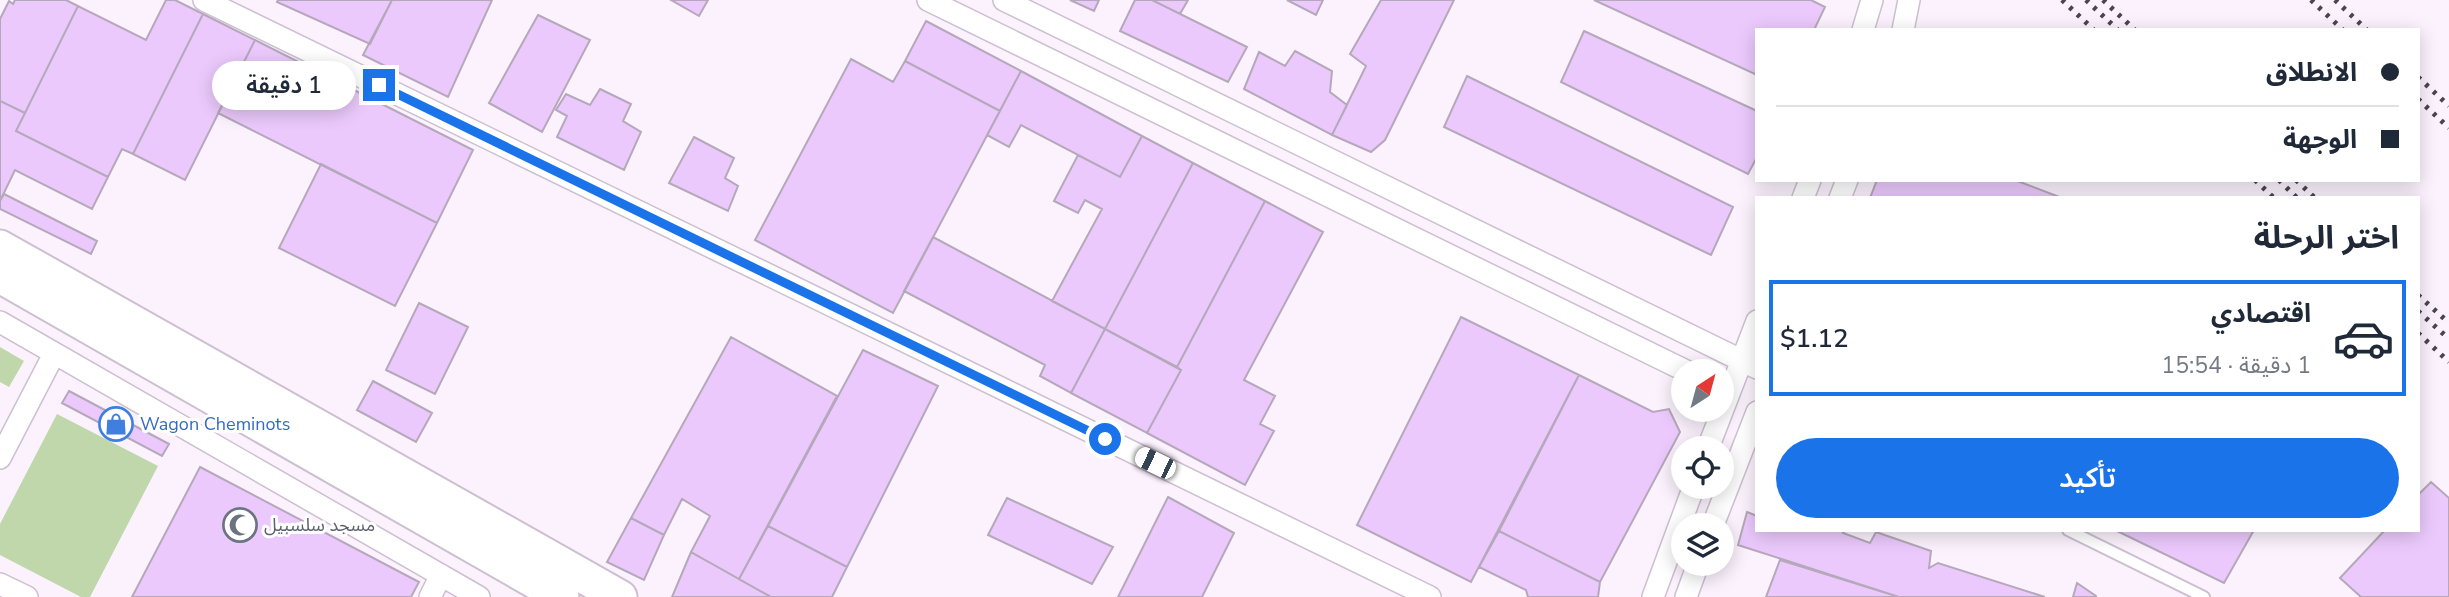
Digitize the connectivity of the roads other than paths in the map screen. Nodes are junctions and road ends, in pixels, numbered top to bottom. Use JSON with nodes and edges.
{"nodes":[{"id":1,"x":204,"y":0,"type":"edge"},
{"id":2,"x":928,"y":0,"type":"edge"},
{"id":3,"x":1004,"y":0,"type":"edge"},
{"id":4,"x":1872,"y":0,"type":"edge"},
{"id":5,"x":1909,"y":0,"type":"edge"},
{"id":6,"x":1864,"y":28,"type":"edge"},
{"id":7,"x":1903,"y":28,"type":"edge"},
{"id":8,"x":1130,"y":62,"type":"junction"},
{"id":9,"x":1115,"y":92,"type":"junction"},
{"id":10,"x":0,"y":247,"type":"edge"},
{"id":11,"x":0,"y":276,"type":"edge"},
{"id":12,"x":0,"y":322,"type":"edge"},
{"id":13,"x":1755,"y":332,"type":"edge"},
{"id":14,"x":54,"y":354,"type":"junction"},
{"id":15,"x":1671,"y":364,"type":"edge"},
{"id":16,"x":1749,"y":364,"type":"edge"},
{"id":17,"x":1734,"y":380,"type":"edge"},
{"id":18,"x":1734,"y":394,"type":"edge"},
{"id":19,"x":1755,"y":404,"type":"edge"},
{"id":20,"x":1755,"y":416,"type":"edge"},
{"id":21,"x":0,"y":458,"type":"edge"},
{"id":22,"x":1734,"y":463,"type":"edge"},
{"id":23,"x":1689,"y":499,"type":"edge"},
{"id":24,"x":2072,"y":532,"type":"edge"},
{"id":25,"x":441,"y":575,"type":"junction"},
{"id":26,"x":1694,"y":576,"type":"edge"},
{"id":27,"x":0,"y":583,"type":"edge"},
{"id":28,"x":26,"y":597,"type":"edge"},
{"id":29,"x":430,"y":597,"type":"edge"},
{"id":30,"x":479,"y":597,"type":"edge"},
{"id":31,"x":562,"y":597,"type":"edge"},
{"id":32,"x":620,"y":597,"type":"edge"},
{"id":33,"x":1430,"y":597,"type":"edge"},
{"id":34,"x":1653,"y":597,"type":"edge"},
{"id":35,"x":1686,"y":597,"type":"edge"},
{"id":36,"x":2204,"y":597,"type":"edge"}],
"edges":[{"from":1,"to":33,"type":"street"},
{"from":2,"to":9,"type":"street"},
{"from":3,"to":8,"type":"street"},
{"from":4,"to":6,"type":"street"},
{"from":5,"to":7,"type":"street"},
{"from":8,"to":9,"type":"street"},
{"from":8,"to":16,"type":"street"},
{"from":9,"to":15,"type":"street"},
{"from":10,"to":32,"type":"main road"},
{"from":11,"to":31,"type":"main road"},
{"from":12,"to":14,"type":"street"},
{"from":13,"to":16,"type":"street"},
{"from":14,"to":21,"type":"street"},
{"from":14,"to":25,"type":"street"},
{"from":16,"to":17,"type":"street"},
{"from":18,"to":19,"type":"street"},
{"from":20,"to":22,"type":"street"},
{"from":23,"to":34,"type":"street"},
{"from":24,"to":36,"type":"lane"},
{"from":25,"to":29,"type":"street"},
{"from":25,"to":30,"type":"street"},
{"from":26,"to":35,"type":"street"},
{"from":27,"to":28,"type":"street"}]}
